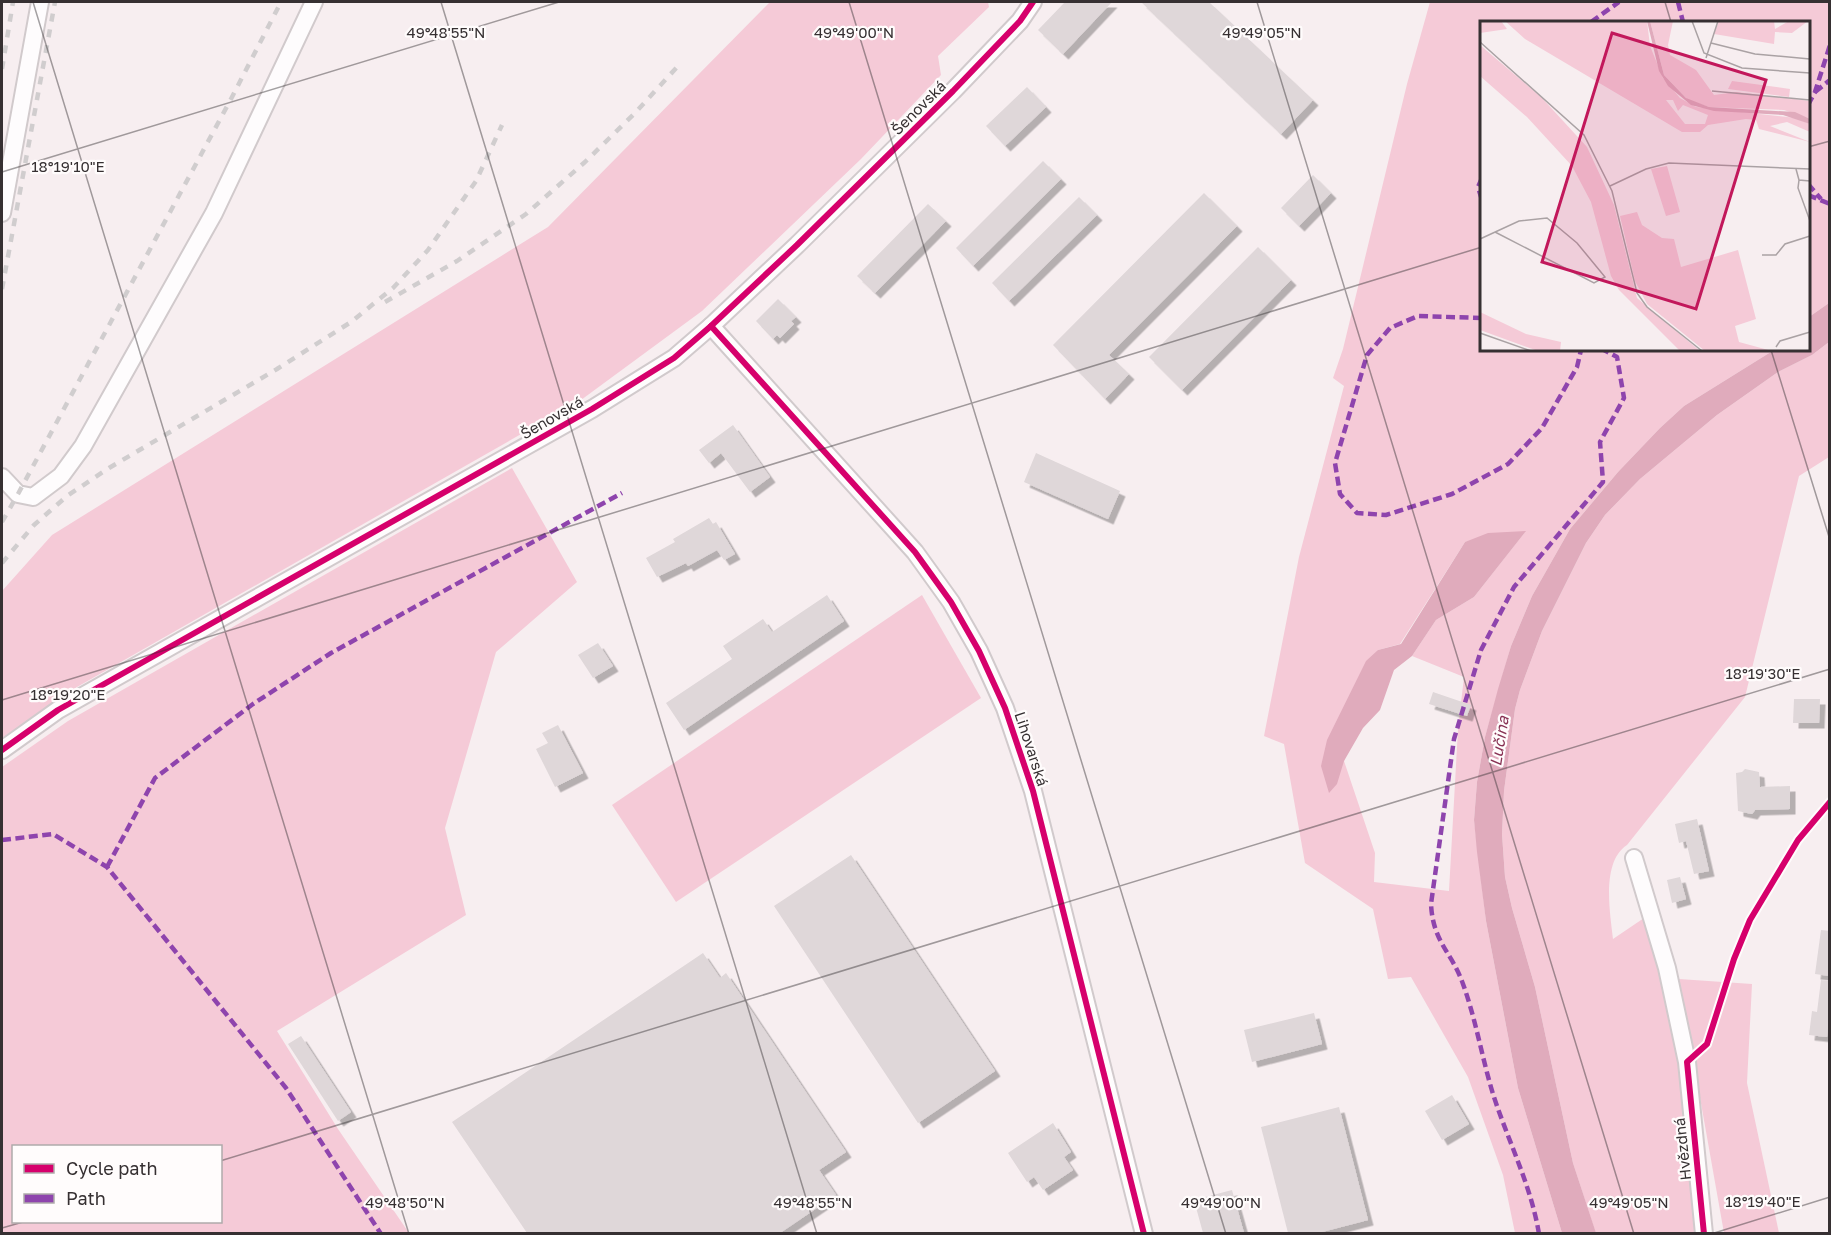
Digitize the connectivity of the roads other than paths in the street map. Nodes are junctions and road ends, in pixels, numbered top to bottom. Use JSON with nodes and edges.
{"nodes":[{"id":1,"x":40,"y":2,"type":"edge"},
{"id":2,"x":314,"y":2,"type":"edge"},
{"id":3,"x":1034,"y":2,"type":"edge"},
{"id":4,"x":2,"y":213,"type":"edge"},
{"id":5,"x":711,"y":326,"type":"junction"},
{"id":6,"x":2,"y":477,"type":"edge"},
{"id":7,"x":2,"y":750,"type":"edge"},
{"id":8,"x":1634,"y":858,"type":"dead end"},
{"id":9,"x":1144,"y":1233,"type":"edge"},
{"id":10,"x":1704,"y":1233,"type":"edge"}],
"edges":[{"from":1,"to":4,"type":"street"},
{"from":2,"to":6,"type":"street"},
{"from":3,"to":5,"type":"street","name":"Šenovská"},
{"from":5,"to":7,"type":"street","name":"Šenovská"},
{"from":5,"to":9,"type":"street","name":"Lihovarská"},
{"from":8,"to":10,"type":"street","name":"Hvězdná"}]}
